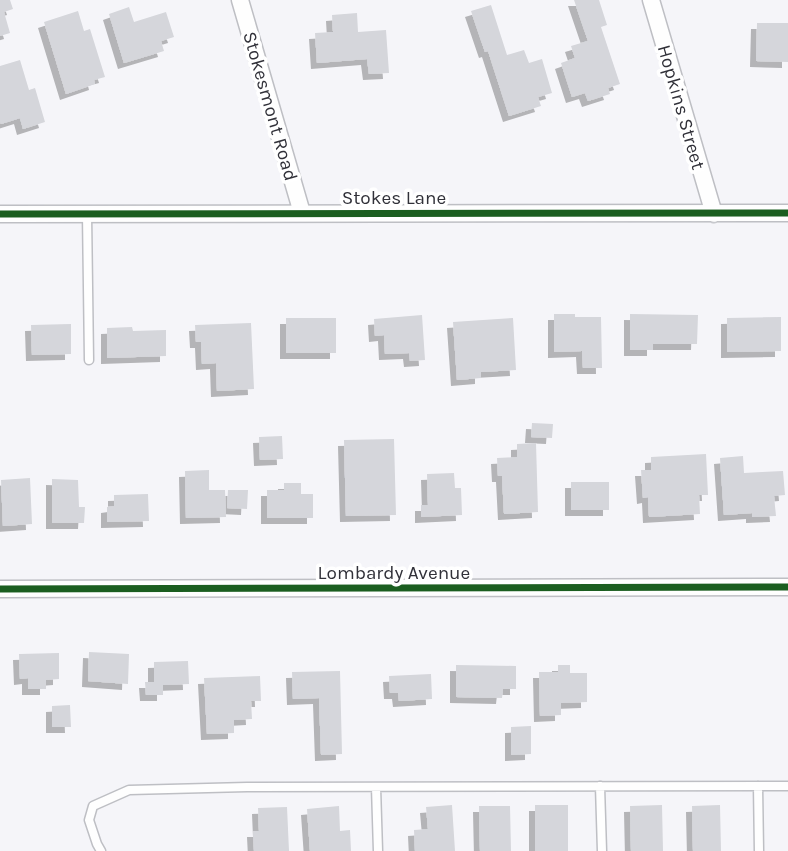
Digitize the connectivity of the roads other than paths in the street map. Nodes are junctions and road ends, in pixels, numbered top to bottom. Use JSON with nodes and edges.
{"nodes":[{"id":1,"x":240,"y":0,"type":"edge"},
{"id":2,"x":651,"y":0,"type":"edge"},
{"id":3,"x":1,"y":210,"type":"edge"},
{"id":4,"x":302,"y":213,"type":"junction"},
{"id":5,"x":788,"y":213,"type":"edge"},
{"id":6,"x":88,"y":214,"type":"junction"},
{"id":7,"x":714,"y":214,"type":"junction"},
{"id":8,"x":89,"y":360,"type":"dead end"},
{"id":9,"x":788,"y":587,"type":"edge"},
{"id":10,"x":0,"y":589,"type":"edge"},
{"id":11,"x":600,"y":786,"type":"junction"},
{"id":12,"x":758,"y":786,"type":"junction"},
{"id":13,"x":788,"y":786,"type":"edge"},
{"id":14,"x":376,"y":787,"type":"junction"},
{"id":15,"x":102,"y":851,"type":"edge"},
{"id":16,"x":378,"y":851,"type":"edge"},
{"id":17,"x":602,"y":851,"type":"edge"},
{"id":18,"x":759,"y":851,"type":"edge"}],
"edges":[{"from":1,"to":4,"type":"street","name":"Stokesmont Road"},
{"from":2,"to":7,"type":"street","name":"Hopkins Street"},
{"from":3,"to":6,"type":"street","name":"Stokes Lane"},
{"from":4,"to":6,"type":"street","name":"Stokes Lane"},
{"from":4,"to":7,"type":"street","name":"Stokes Lane"},
{"from":5,"to":7,"type":"street","name":"Stokes Lane"},
{"from":6,"to":8,"type":"lane"},
{"from":9,"to":10,"type":"street","name":"Lombardy Avenue"},
{"from":11,"to":12,"type":"lane"},
{"from":11,"to":14,"type":"lane"},
{"from":11,"to":17,"type":"lane"},
{"from":12,"to":13,"type":"lane"},
{"from":12,"to":18,"type":"lane"},
{"from":14,"to":15,"type":"lane"},
{"from":14,"to":16,"type":"lane"}]}
